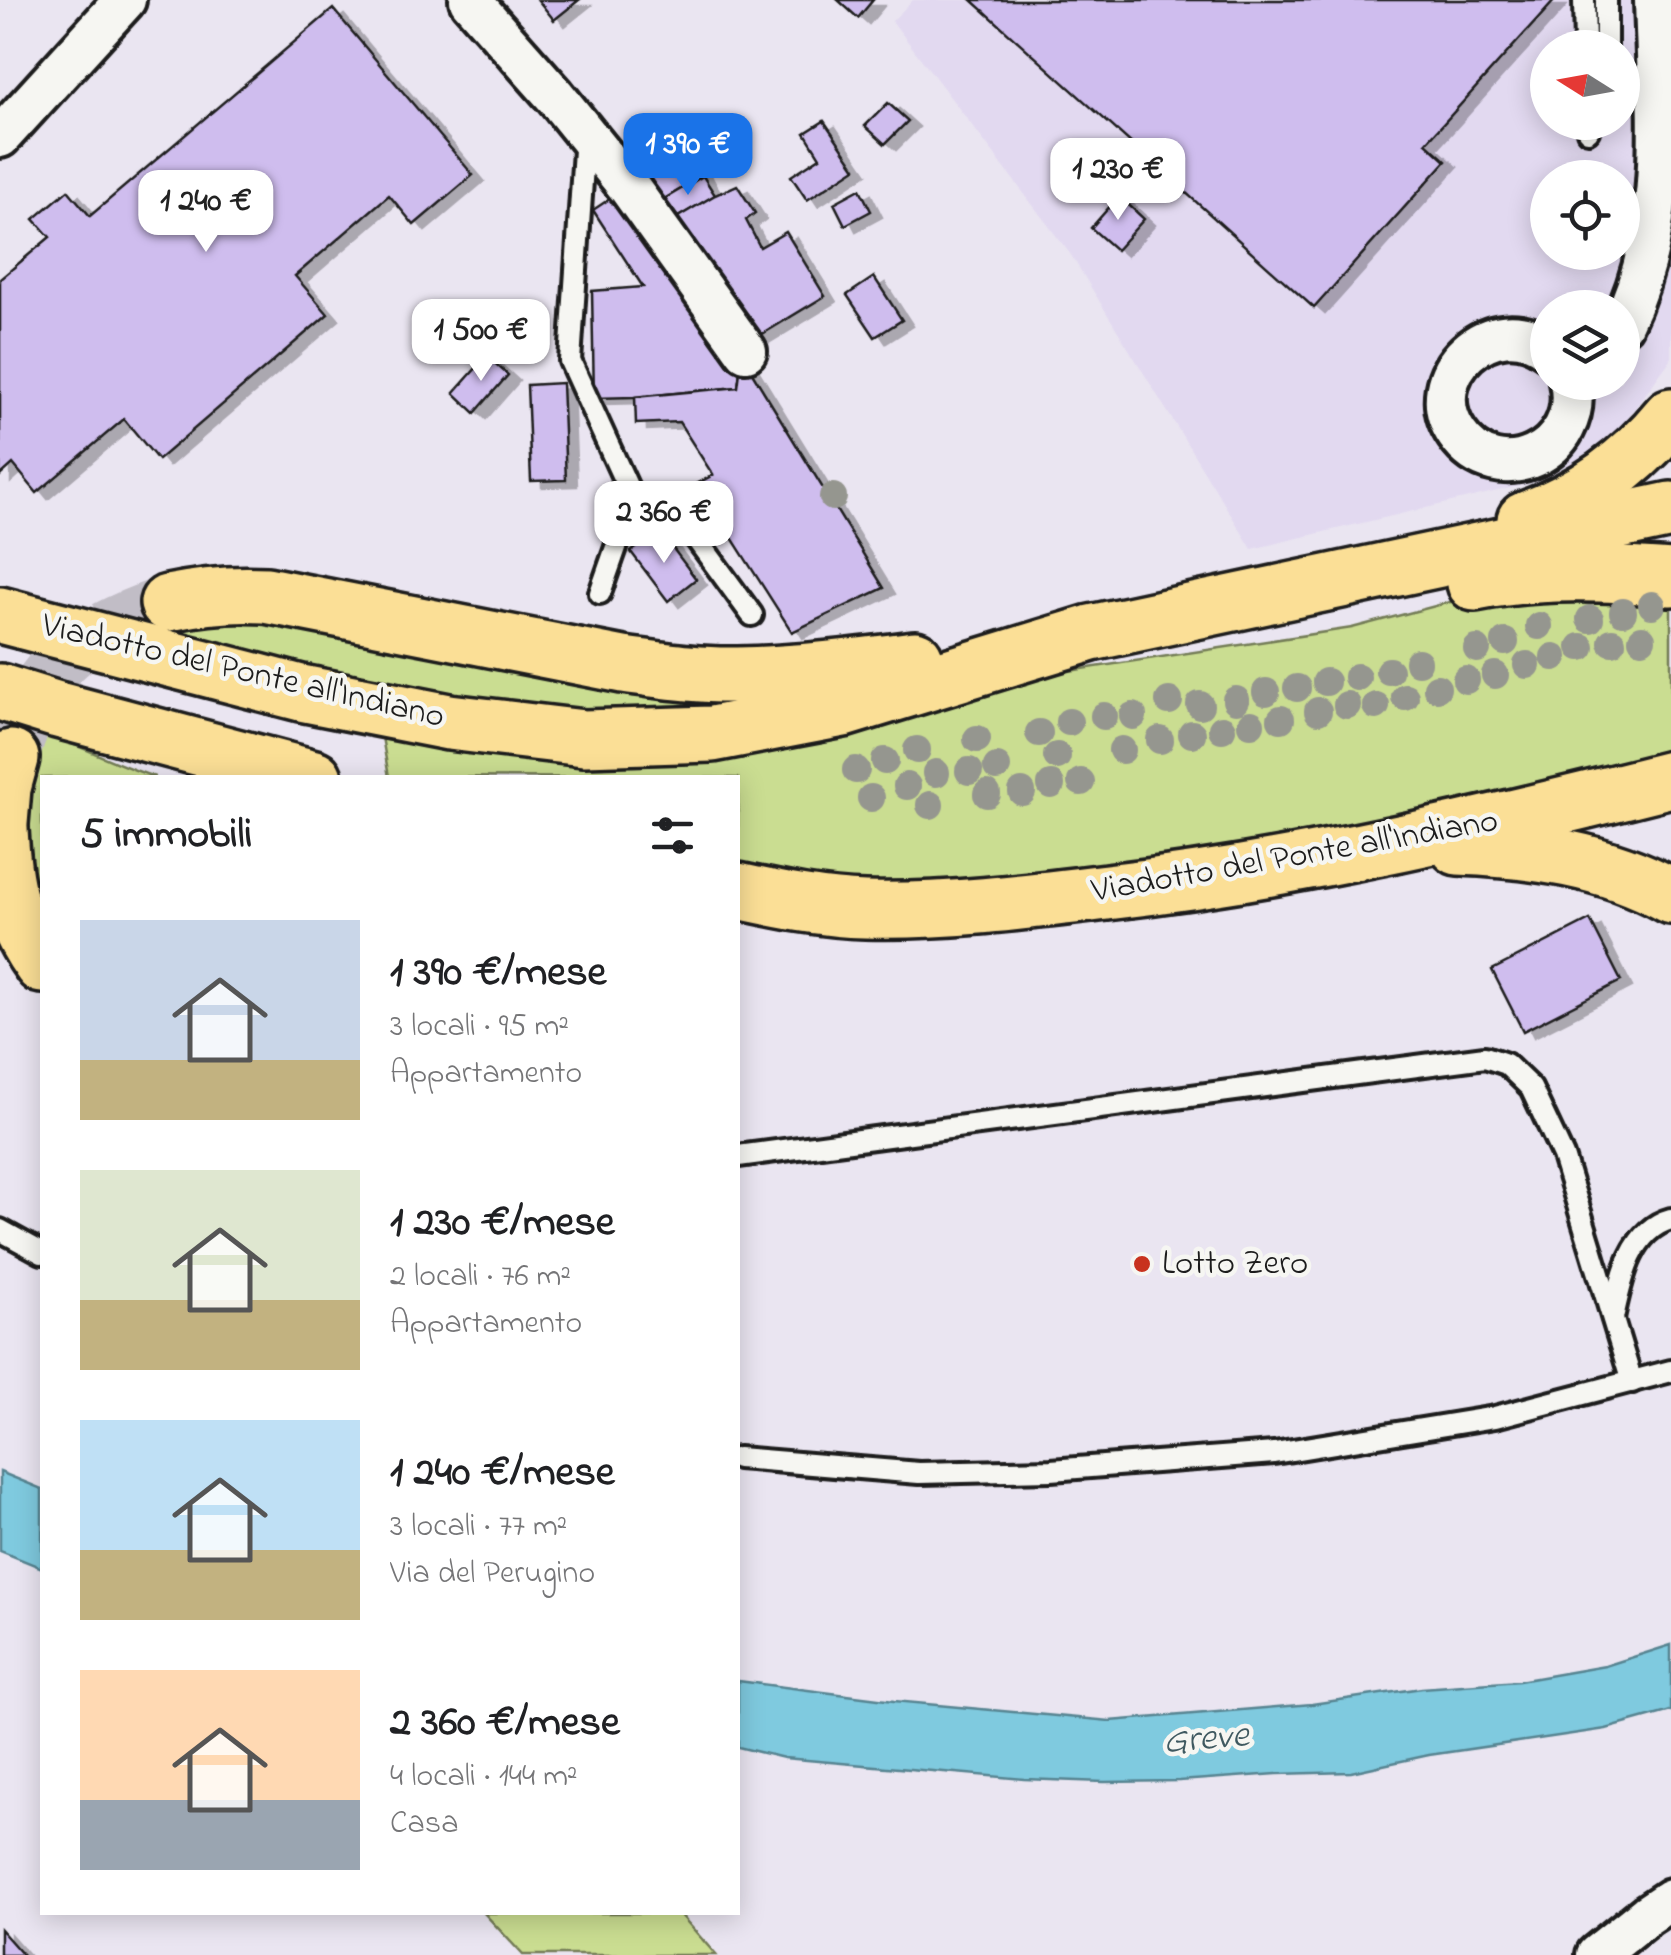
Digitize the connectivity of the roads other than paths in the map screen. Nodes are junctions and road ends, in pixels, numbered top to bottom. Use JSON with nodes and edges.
{"nodes":[{"id":1,"x":125,"y":0,"type":"edge"},
{"id":2,"x":470,"y":0,"type":"edge"},
{"id":3,"x":1584,"y":0,"type":"edge"},
{"id":4,"x":1606,"y":0,"type":"edge"},
{"id":5,"x":1655,"y":0,"type":"edge"},
{"id":6,"x":1585,"y":30,"type":"edge"},
{"id":7,"x":1606,"y":30,"type":"edge"},
{"id":8,"x":586,"y":134,"type":"junction"},
{"id":9,"x":0,"y":137,"type":"edge"},
{"id":10,"x":1639,"y":290,"type":"edge"},
{"id":11,"x":1530,"y":340,"type":"edge"},
{"id":12,"x":746,"y":351,"type":"dead end"},
{"id":13,"x":1573,"y":400,"type":"edge"},
{"id":14,"x":1671,"y":416,"type":"edge"},
{"id":15,"x":633,"y":499,"type":"junction"},
{"id":16,"x":1671,"y":510,"type":"edge"},
{"id":17,"x":1671,"y":578,"type":"edge"},
{"id":18,"x":1316,"y":584,"type":"junction"},
{"id":19,"x":600,"y":594,"type":"dead end"},
{"id":20,"x":168,"y":603,"type":"tunnel mouth"},
{"id":21,"x":0,"y":615,"type":"edge"},
{"id":22,"x":752,"y":615,"type":"dead end"},
{"id":23,"x":1091,"y":632,"type":"junction"},
{"id":24,"x":0,"y":692,"type":"edge"},
{"id":25,"x":843,"y":709,"type":"junction"},
{"id":26,"x":11,"y":758,"type":"tunnel mouth"},
{"id":27,"x":303,"y":775,"type":"edge"},
{"id":28,"x":1652,"y":794,"type":"edge"},
{"id":29,"x":0,"y":826,"type":"edge"},
{"id":30,"x":1395,"y":846,"type":"junction"},
{"id":31,"x":740,"y":891,"type":"edge"},
{"id":32,"x":1671,"y":896,"type":"edge"},
{"id":33,"x":863,"y":910,"type":"junction"},
{"id":34,"x":740,"y":924,"type":"edge"},
{"id":35,"x":40,"y":961,"type":"edge"},
{"id":36,"x":740,"y":1156,"type":"edge"},
{"id":37,"x":1671,"y":1218,"type":"edge"},
{"id":38,"x":0,"y":1230,"type":"edge"},
{"id":39,"x":40,"y":1252,"type":"edge"},
{"id":40,"x":1612,"y":1320,"type":"junction"},
{"id":41,"x":1671,"y":1371,"type":"edge"},
{"id":42,"x":1632,"y":1382,"type":"junction"},
{"id":43,"x":740,"y":1458,"type":"edge"},
{"id":44,"x":1671,"y":1899,"type":"edge"},
{"id":45,"x":1597,"y":1955,"type":"edge"}],
"edges":[{"from":1,"to":9,"type":"street"},
{"from":2,"to":8,"type":"street"},
{"from":3,"to":6,"type":"lane"},
{"from":4,"to":7,"type":"lane"},
{"from":5,"to":10,"type":"street"},
{"from":8,"to":12,"type":"street"},
{"from":8,"to":15,"type":"lane"},
{"from":11,"to":13,"type":"street"},
{"from":14,"to":18,"type":"highway"},
{"from":15,"to":19,"type":"lane"},
{"from":15,"to":22,"type":"lane"},
{"from":16,"to":18,"type":"highway","name":"Viadotto del Ponte all'Indiano"},
{"from":17,"to":25,"type":"highway","name":"Viadotto del Ponte all'Indiano"},
{"from":18,"to":23,"type":"highway","name":"Viadotto del Ponte all'Indiano"},
{"from":20,"to":23,"type":"highway"},
{"from":21,"to":25,"type":"highway","name":"Viadotto del Ponte all'Indiano"},
{"from":23,"to":25,"type":"highway","name":"Viadotto del Ponte all'Indiano"},
{"from":24,"to":27,"type":"highway"},
{"from":26,"to":29,"type":"highway"},
{"from":28,"to":30,"type":"highway","name":"Viadotto del Ponte all'Indiano"},
{"from":29,"to":35,"type":"highway"},
{"from":30,"to":32,"type":"highway"},
{"from":30,"to":33,"type":"highway","name":"Viadotto del Ponte all'Indiano"},
{"from":31,"to":33,"type":"highway","name":"Viadotto del Ponte all'Indiano"},
{"from":33,"to":34,"type":"highway"},
{"from":36,"to":40,"type":"lane"},
{"from":37,"to":40,"type":"lane"},
{"from":38,"to":39,"type":"lane"},
{"from":40,"to":42,"type":"lane"},
{"from":41,"to":42,"type":"lane"},
{"from":42,"to":43,"type":"lane"},
{"from":44,"to":45,"type":"street"}]}
